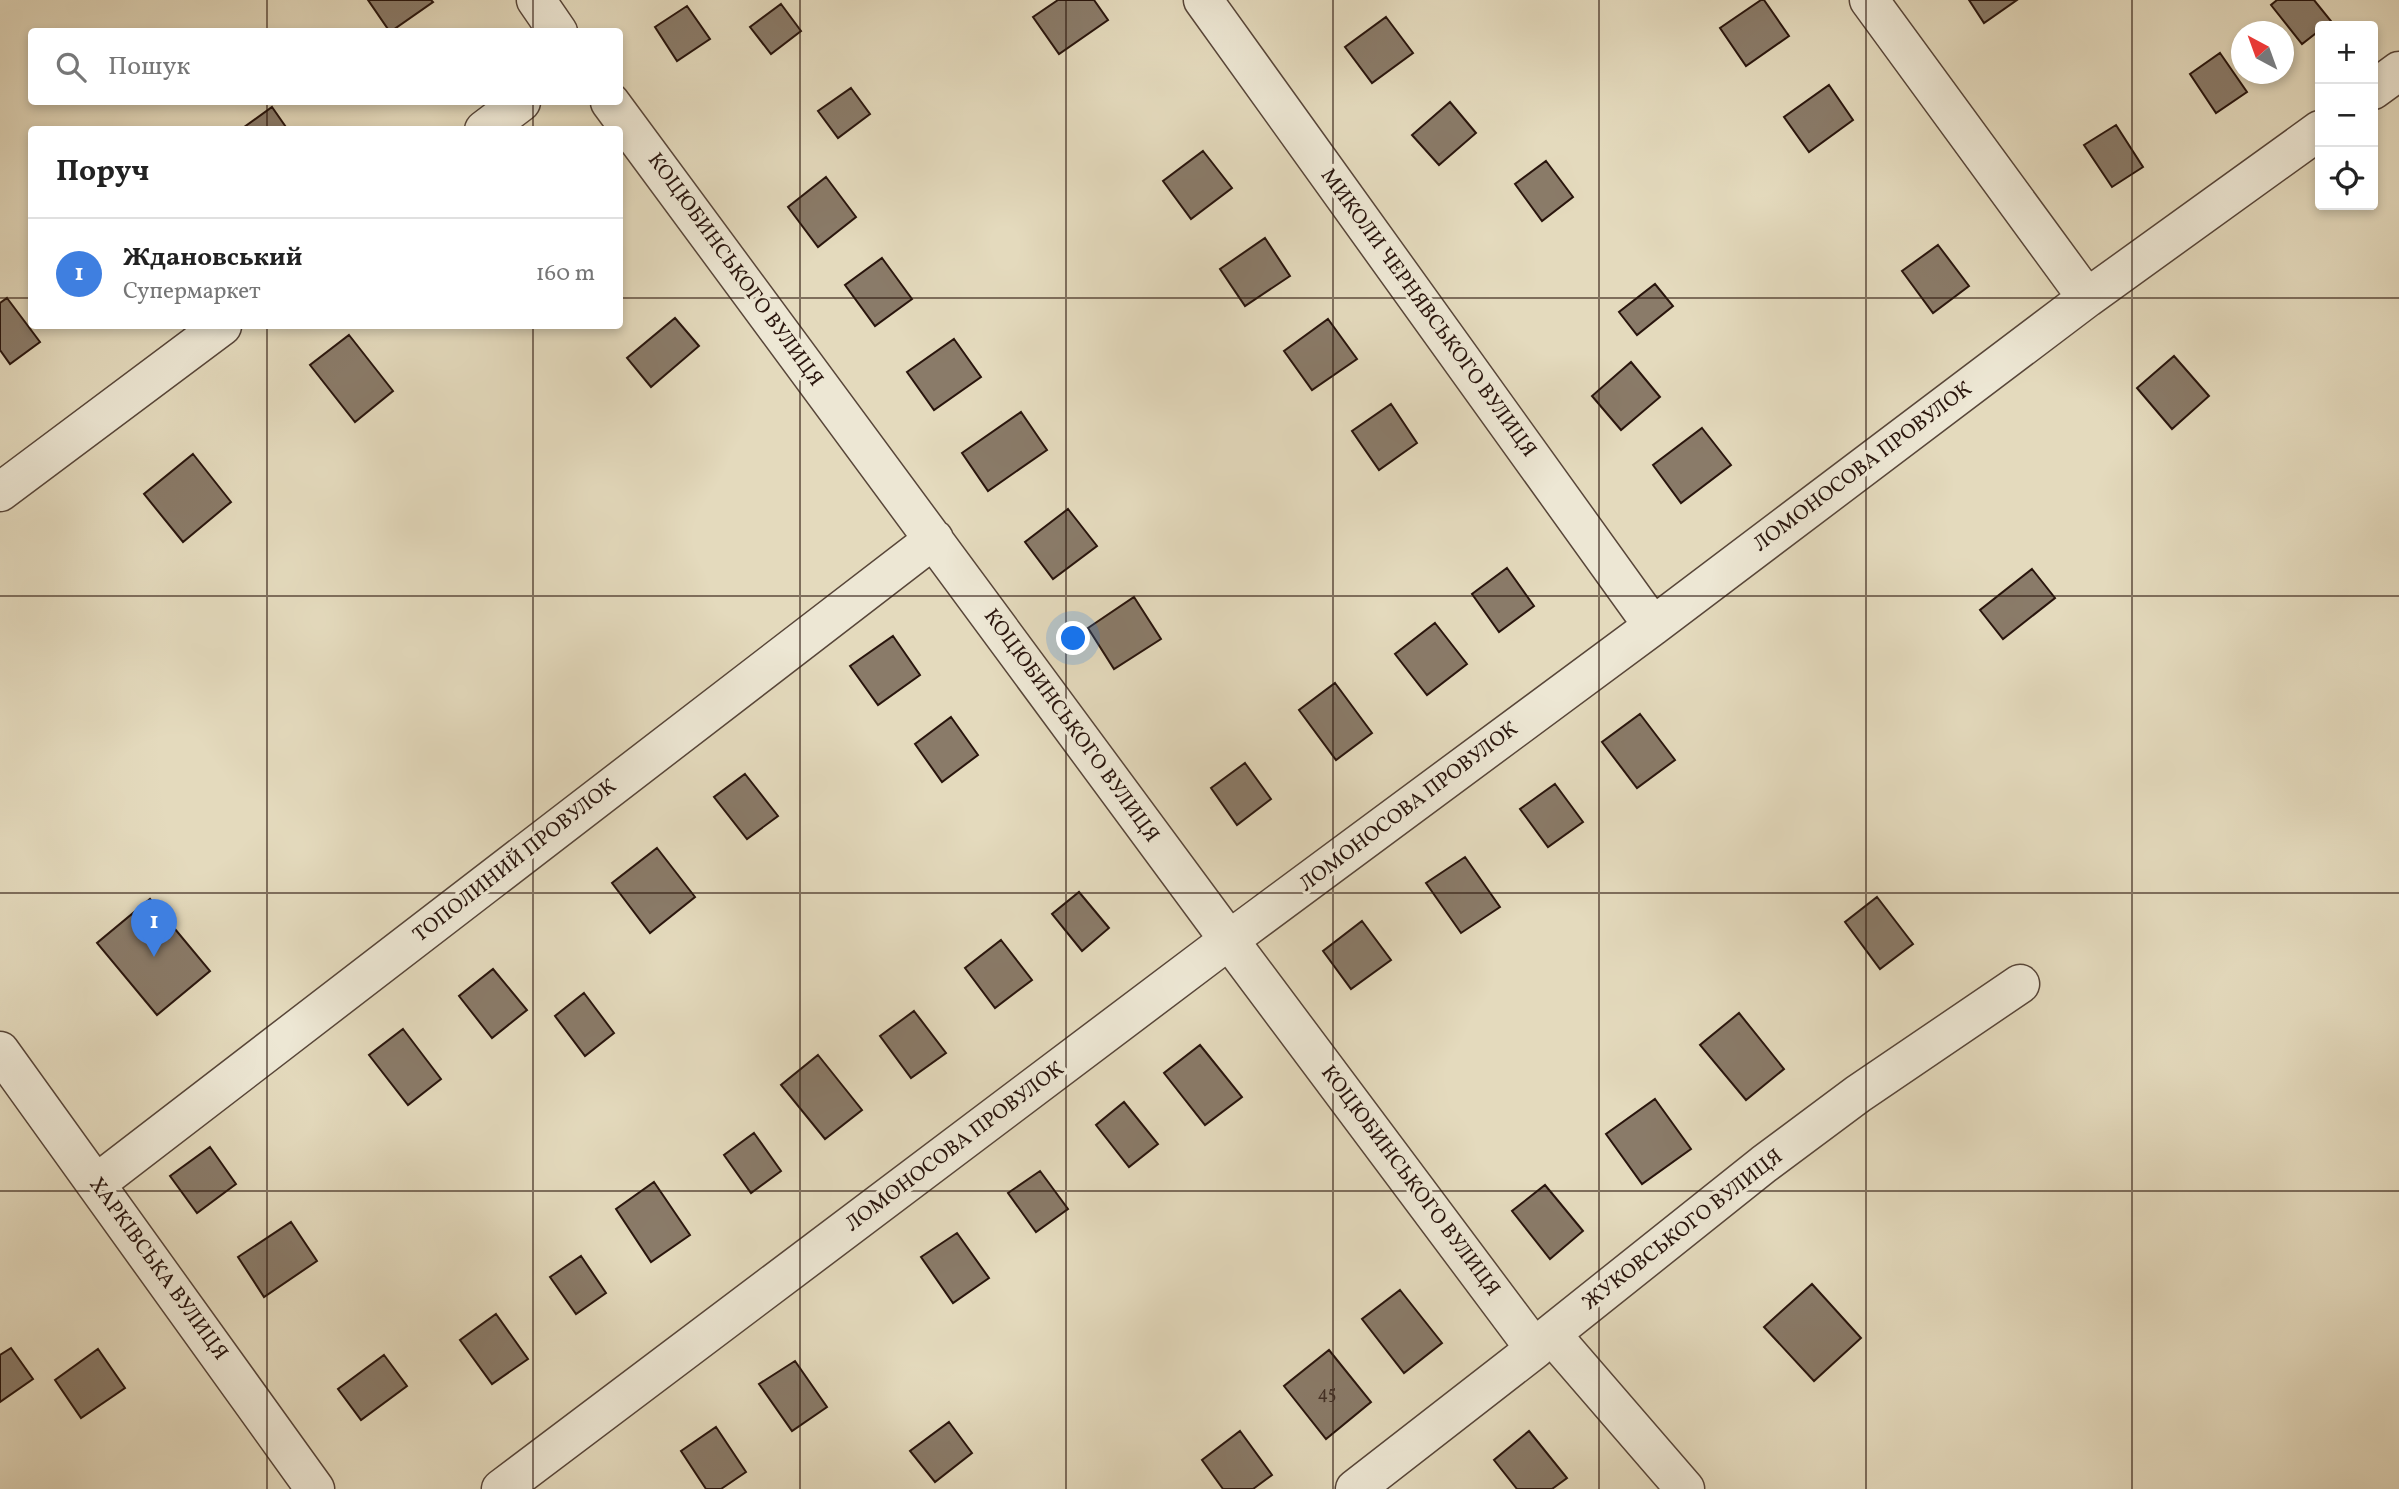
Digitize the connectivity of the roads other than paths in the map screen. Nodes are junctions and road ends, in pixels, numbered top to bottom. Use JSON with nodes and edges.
{"nodes":[{"id":1,"x":536,"y":0,"type":"edge"},
{"id":2,"x":1203,"y":0,"type":"edge"},
{"id":3,"x":1869,"y":0,"type":"edge"},
{"id":4,"x":555,"y":28,"type":"edge"},
{"id":5,"x":2399,"y":71,"type":"edge"},
{"id":6,"x":2378,"y":86,"type":"edge"},
{"id":7,"x":517,"y":105,"type":"edge"},
{"id":8,"x":612,"y":105,"type":"edge"},
{"id":9,"x":489,"y":126,"type":"edge"},
{"id":10,"x":2315,"y":134,"type":"edge"},
{"id":11,"x":2087,"y":298,"type":"junction"},
{"id":12,"x":218,"y":329,"type":"edge"},
{"id":13,"x":0,"y":492,"type":"edge"},
{"id":14,"x":934,"y":539,"type":"junction"},
{"id":15,"x":1653,"y":625,"type":"junction"},
{"id":16,"x":1229,"y":940,"type":"junction"},
{"id":17,"x":2020,"y":984,"type":"dead end"},
{"id":18,"x":0,"y":1051,"type":"edge"},
{"id":19,"x":97,"y":1184,"type":"junction"},
{"id":20,"x":1543,"y":1342,"type":"junction"},
{"id":21,"x":315,"y":1489,"type":"edge"},
{"id":22,"x":501,"y":1489,"type":"edge"},
{"id":23,"x":1355,"y":1489,"type":"edge"},
{"id":24,"x":1685,"y":1489,"type":"edge"}],
"edges":[{"from":1,"to":4,"type":"street"},
{"from":2,"to":15,"type":"street","name":"МИКОЛИ ЧЕРНЯВСЬКОГО ВУЛИЦЯ"},
{"from":3,"to":11,"type":"street"},
{"from":5,"to":6,"type":"street"},
{"from":7,"to":9,"type":"street"},
{"from":8,"to":14,"type":"street","name":"КОЦЮБИНСЬКОГО ВУЛИЦЯ"},
{"from":10,"to":11,"type":"street","name":"ЛОМОНОСОВА ПРОВУЛОК"},
{"from":11,"to":15,"type":"street","name":"ЛОМОНОСОВА ПРОВУЛОК"},
{"from":12,"to":13,"type":"street"},
{"from":14,"to":16,"type":"street","name":"КОЦЮБИНСЬКОГО ВУЛИЦЯ"},
{"from":14,"to":19,"type":"street","name":"ТОПОЛИНИЙ ПРОВУЛОК"},
{"from":15,"to":16,"type":"street","name":"ЛОМОНОСОВА ПРОВУЛОК"},
{"from":16,"to":20,"type":"street","name":"КОЦЮБИНСЬКОГО ВУЛИЦЯ"},
{"from":16,"to":22,"type":"street","name":"ЛОМОНОСОВА ПРОВУЛОК"},
{"from":17,"to":20,"type":"street","name":"ЖУКОВСЬКОГО ВУЛИЦЯ"},
{"from":18,"to":19,"type":"street","name":"ХАРКІВСЬКА ВУЛИЦЯ"},
{"from":19,"to":21,"type":"street","name":"ХАРКІВСЬКА ВУЛИЦЯ"},
{"from":20,"to":23,"type":"street","name":"ЖУКОВСЬКОГО ВУЛИЦЯ"},
{"from":20,"to":24,"type":"street","name":"КОЦЮБИНСЬКОГО ВУЛИЦЯ"}]}
